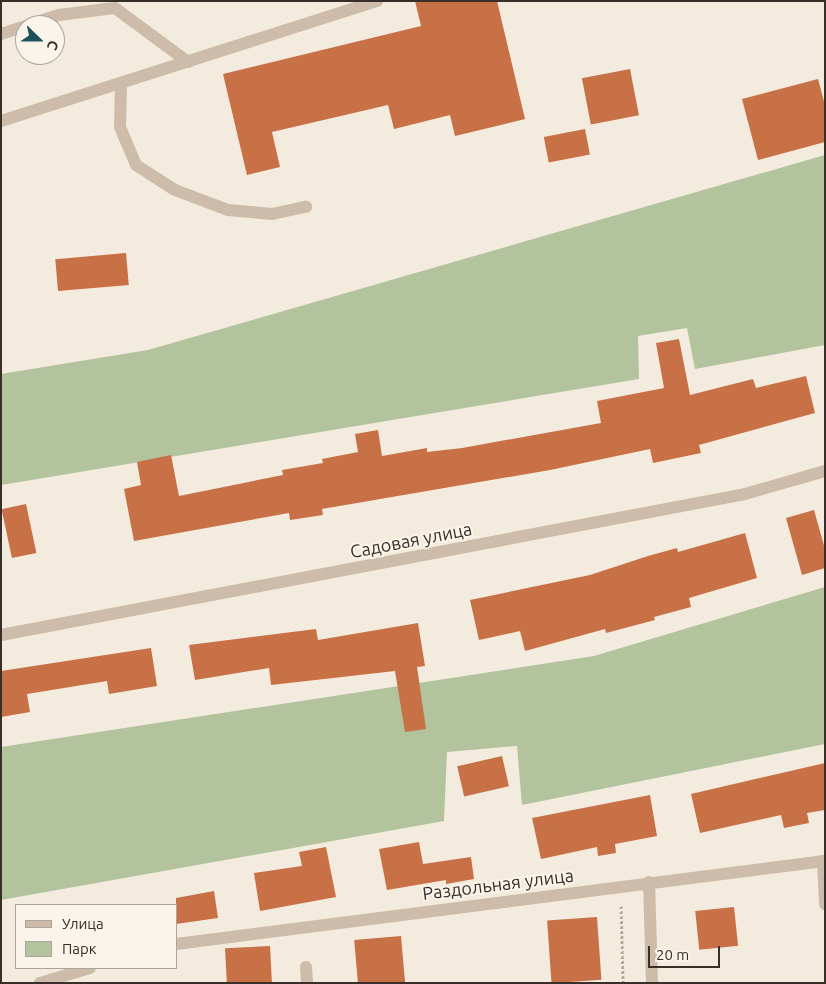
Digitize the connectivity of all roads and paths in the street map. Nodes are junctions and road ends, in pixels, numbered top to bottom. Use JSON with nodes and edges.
{"nodes":[{"id":1,"x":377,"y":1,"type":"edge"},
{"id":2,"x":59,"y":15,"type":"edge"},
{"id":3,"x":15,"y":30,"type":"edge"},
{"id":4,"x":1,"y":34,"type":"edge"},
{"id":5,"x":188,"y":62,"type":"junction"},
{"id":6,"x":122,"y":83,"type":"junction"},
{"id":7,"x":1,"y":121,"type":"edge"},
{"id":8,"x":306,"y":207,"type":"dead end"},
{"id":9,"x":825,"y":471,"type":"edge"},
{"id":10,"x":1,"y":635,"type":"edge"},
{"id":11,"x":824,"y":861,"type":"edge"},
{"id":12,"x":649,"y":882,"type":"junction"},
{"id":13,"x":620,"y":886,"type":"junction"},
{"id":14,"x":825,"y":904,"type":"edge"},
{"id":15,"x":178,"y":944,"type":"edge"},
{"id":16,"x":306,"y":967,"type":"dead end"},
{"id":17,"x":87,"y":969,"type":"edge"},
{"id":18,"x":40,"y":983,"type":"edge"},
{"id":19,"x":307,"y":983,"type":"edge"},
{"id":20,"x":623,"y":983,"type":"edge"},
{"id":21,"x":652,"y":983,"type":"edge"}],
"edges":[{"from":1,"to":5,"type":"street"},
{"from":2,"to":5,"type":"street"},
{"from":3,"to":4,"type":"street"},
{"from":5,"to":6,"type":"street"},
{"from":6,"to":7,"type":"street"},
{"from":6,"to":8,"type":"street"},
{"from":9,"to":10,"type":"street","name":"Садовая улица"},
{"from":11,"to":12,"type":"street","name":"Раздольная улица"},
{"from":11,"to":14,"type":"street"},
{"from":12,"to":13,"type":"street","name":"Раздольная улица"},
{"from":12,"to":21,"type":"street"},
{"from":13,"to":15,"type":"street","name":"Раздольная улица"},
{"from":13,"to":20,"type":"path"},
{"from":16,"to":19,"type":"street"},
{"from":17,"to":18,"type":"street"}]}
